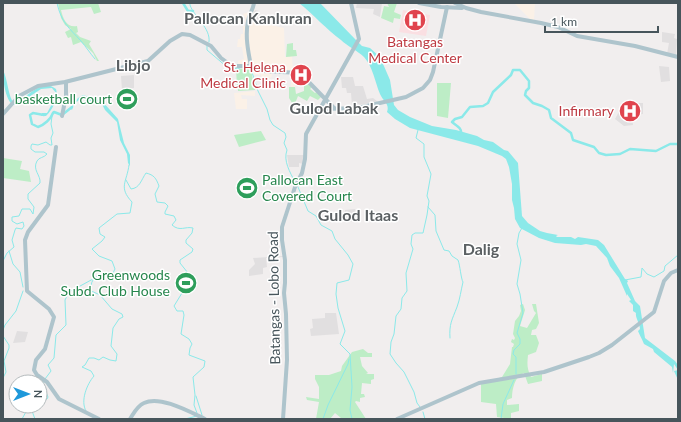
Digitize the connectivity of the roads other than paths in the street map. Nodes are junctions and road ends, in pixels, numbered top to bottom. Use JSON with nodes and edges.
{"nodes":[{"id":1,"x":351,"y":3,"type":"edge"},
{"id":2,"x":419,"y":3,"type":"edge"},
{"id":3,"x":455,"y":3,"type":"edge"},
{"id":4,"x":254,"y":4,"type":"edge"},
{"id":5,"x":447,"y":7,"type":"junction"},
{"id":6,"x":463,"y":8,"type":"junction"},
{"id":7,"x":678,"y":57,"type":"edge"},
{"id":8,"x":251,"y":66,"type":"junction"},
{"id":9,"x":66,"y":82,"type":"junction"},
{"id":10,"x":326,"y":98,"type":"junction"},
{"id":11,"x":334,"y":108,"type":"junction"},
{"id":12,"x":318,"y":112,"type":"junction"},
{"id":13,"x":3,"y":114,"type":"edge"},
{"id":14,"x":62,"y":114,"type":"dead end"},
{"id":15,"x":56,"y":147,"type":"dead end"},
{"id":16,"x":678,"y":270,"type":"edge"},
{"id":17,"x":99,"y":419,"type":"edge"},
{"id":18,"x":130,"y":419,"type":"edge"},
{"id":19,"x":205,"y":419,"type":"edge"},
{"id":20,"x":283,"y":419,"type":"edge"},
{"id":21,"x":397,"y":419,"type":"edge"}],
"edges":[{"from":1,"to":10,"type":"main road","name":"Batangas - Lobo Road"},
{"from":2,"to":5,"type":"main road"},
{"from":3,"to":6,"type":"main road"},
{"from":4,"to":8,"type":"main road"},
{"from":5,"to":6,"type":"main road"},
{"from":5,"to":11,"type":"main road"},
{"from":6,"to":7,"type":"main road"},
{"from":8,"to":9,"type":"main road"},
{"from":8,"to":10,"type":"main road"},
{"from":9,"to":13,"type":"main road"},
{"from":9,"to":14,"type":"main road"},
{"from":10,"to":11,"type":"main road"},
{"from":10,"to":12,"type":"main road","name":"Batangas - Lobo Road"},
{"from":11,"to":12,"type":"main road"},
{"from":12,"to":20,"type":"main road","name":"Batangas - Lobo Road"},
{"from":15,"to":17,"type":"main road"},
{"from":16,"to":21,"type":"main road"},
{"from":18,"to":19,"type":"main road"}]}
